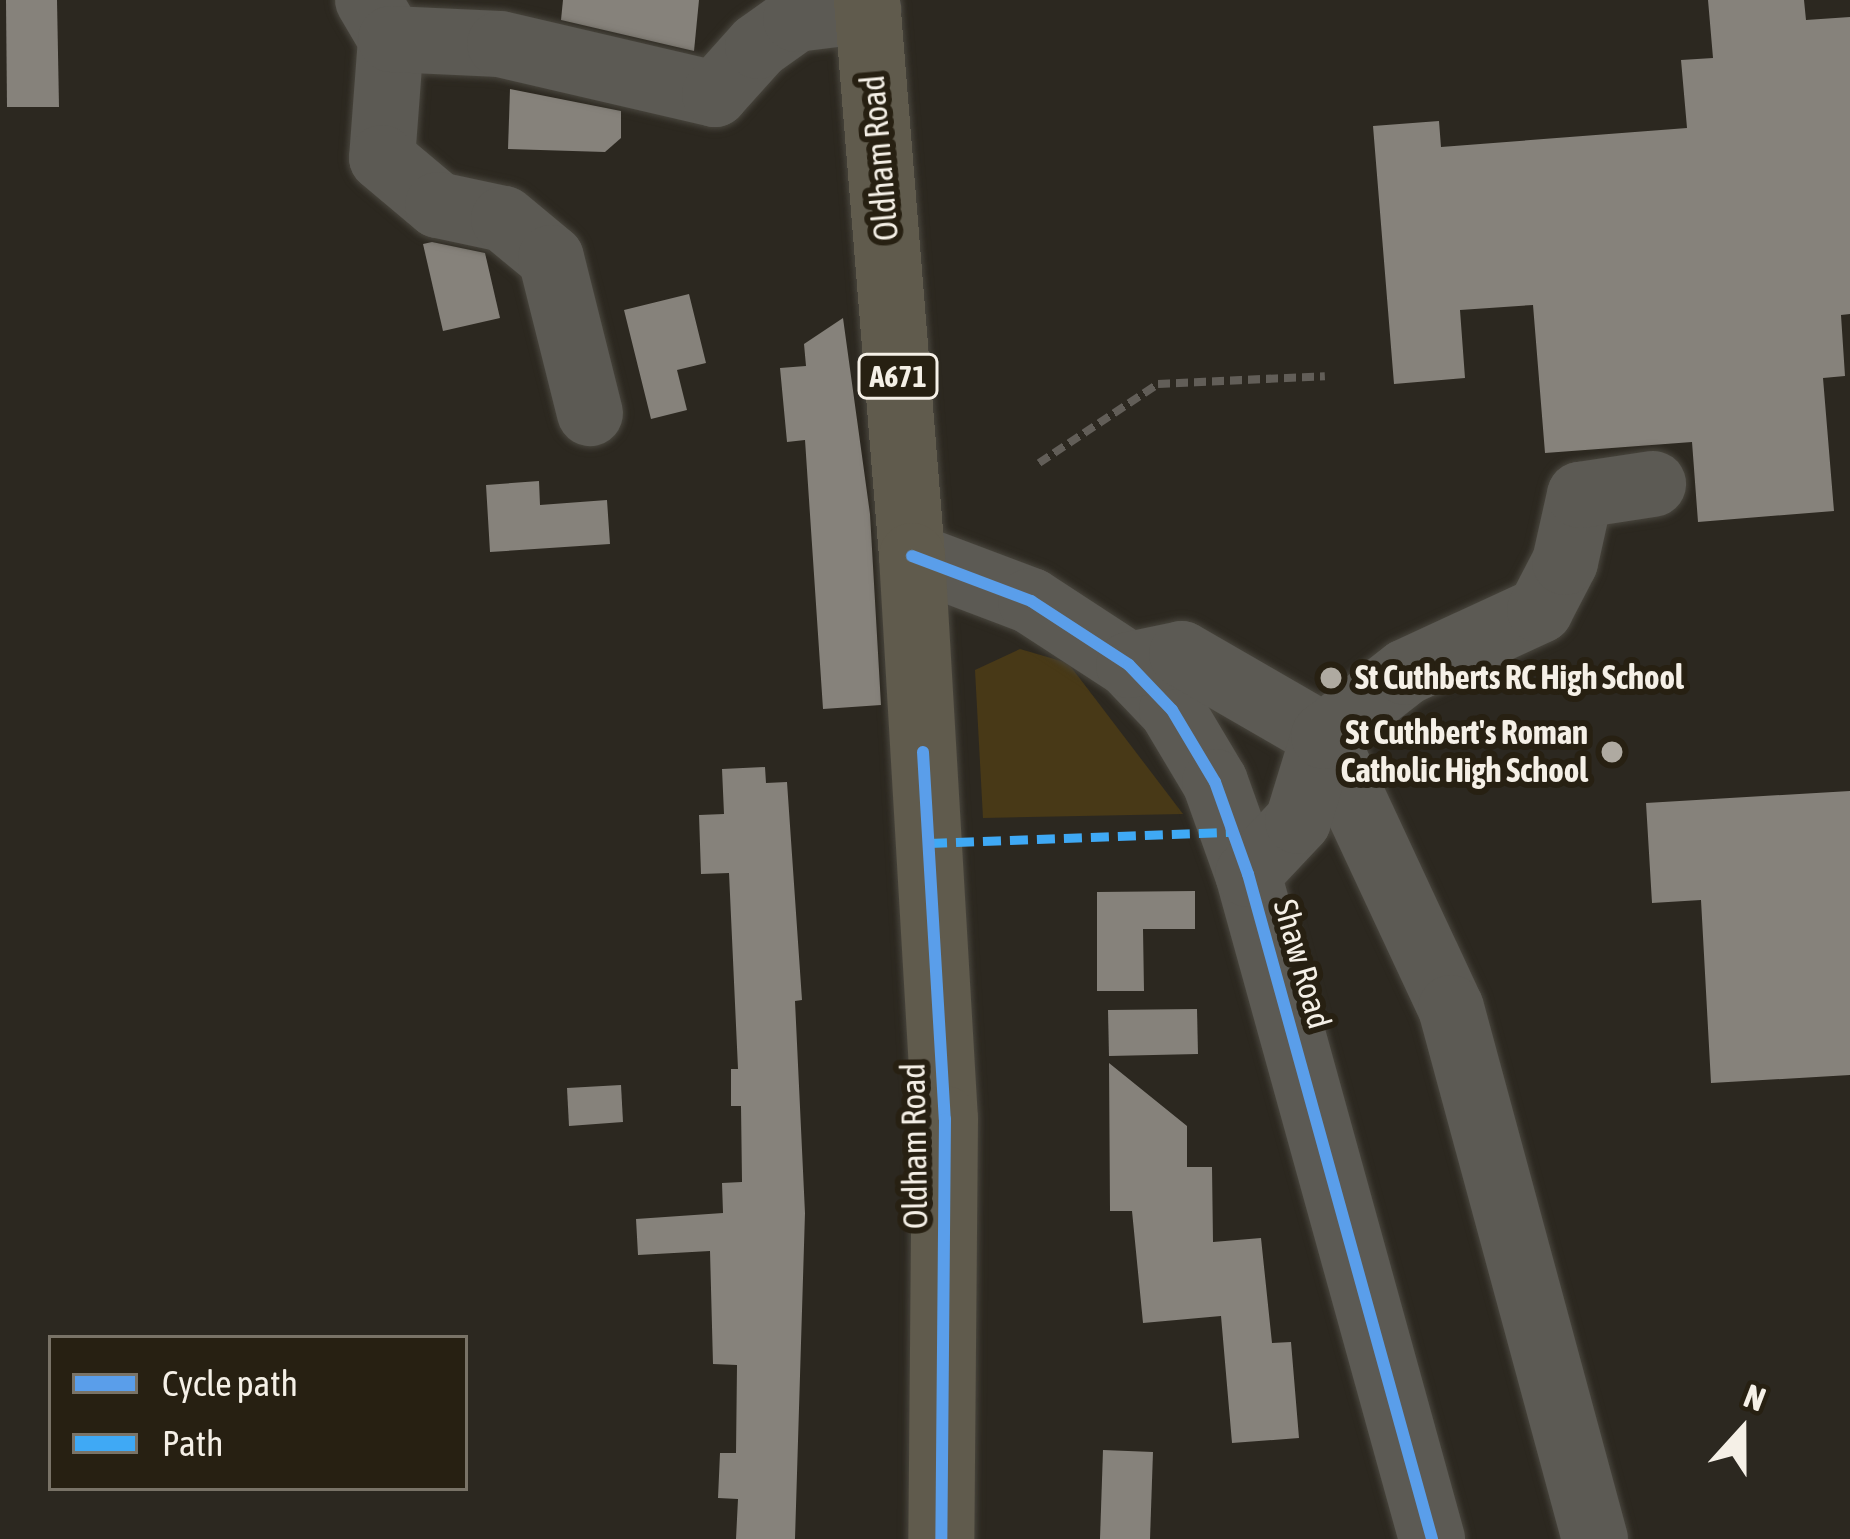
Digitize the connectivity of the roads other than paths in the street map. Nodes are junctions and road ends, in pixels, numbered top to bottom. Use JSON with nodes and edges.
{"nodes":[{"id":1,"x":868,"y":5,"type":"edge"},
{"id":2,"x":380,"y":20,"type":"edge"},
{"id":3,"x":590,"y":412,"type":"dead end"},
{"id":4,"x":1653,"y":484,"type":"dead end"},
{"id":5,"x":912,"y":556,"type":"junction"},
{"id":6,"x":1129,"y":664,"type":"junction"},
{"id":7,"x":1324,"y":736,"type":"junction"},
{"id":8,"x":1248,"y":874,"type":"junction"},
{"id":9,"x":941,"y":1539,"type":"edge"},
{"id":10,"x":1432,"y":1539,"type":"edge"},
{"id":11,"x":1594,"y":1539,"type":"edge"}],
"edges":[{"from":1,"to":2,"type":"street"},
{"from":1,"to":5,"type":"main road","name":"Oldham Road","number":"A671"},
{"from":2,"to":3,"type":"street"},
{"from":4,"to":7,"type":"street"},
{"from":5,"to":6,"type":"street","name":"Shaw Road"},
{"from":5,"to":9,"type":"main road","name":"Oldham Road","number":"A671"},
{"from":6,"to":7,"type":"street"},
{"from":6,"to":8,"type":"street","name":"Shaw Road"},
{"from":7,"to":8,"type":"street"},
{"from":7,"to":11,"type":"street"},
{"from":8,"to":10,"type":"street","name":"Shaw Road"}]}
